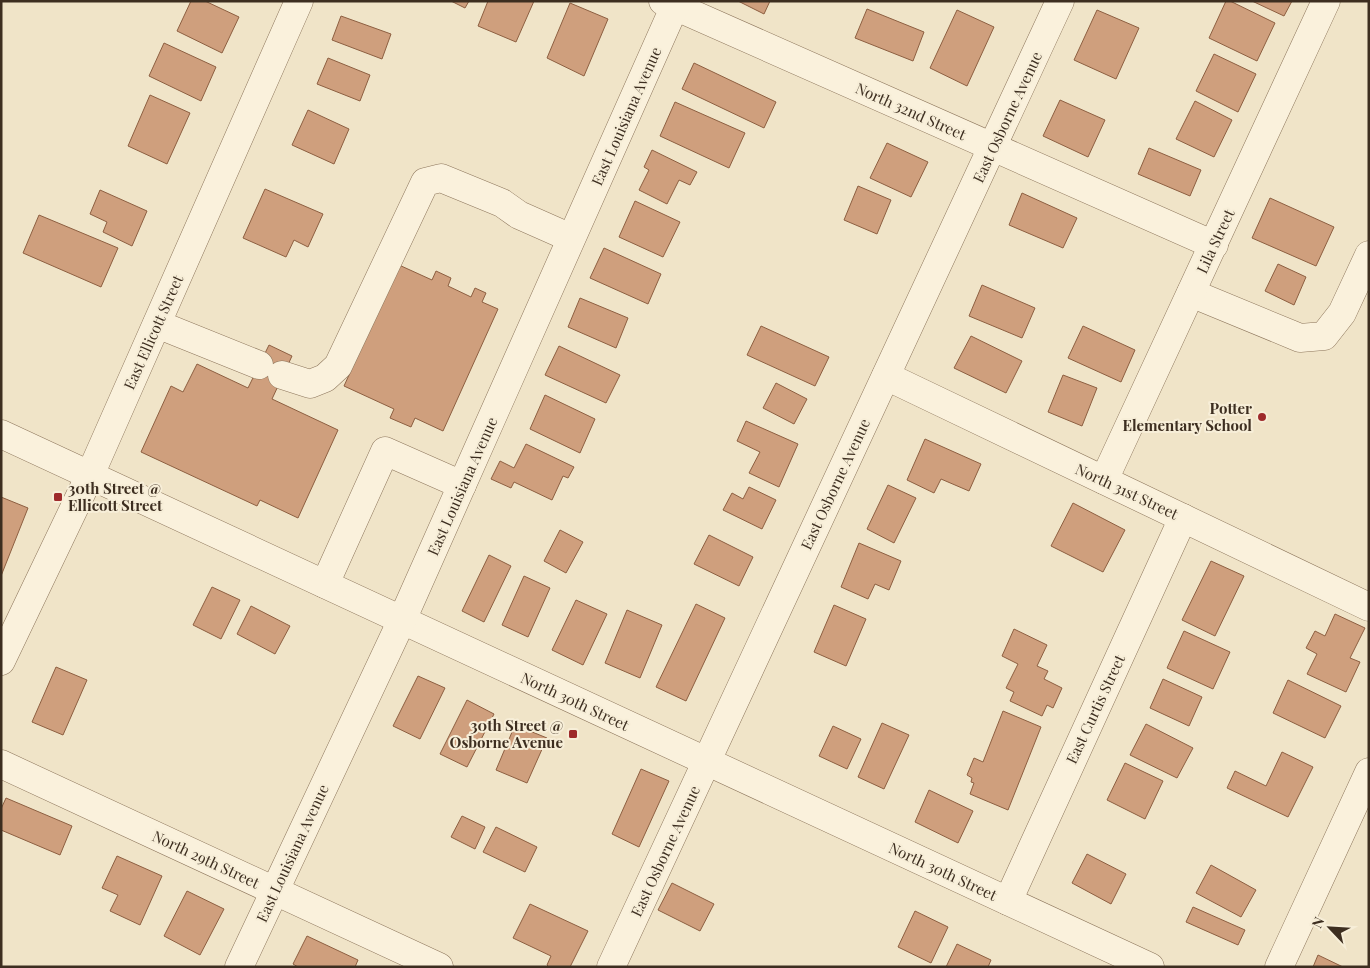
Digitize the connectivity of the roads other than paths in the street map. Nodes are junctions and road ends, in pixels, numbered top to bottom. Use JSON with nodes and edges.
{"nodes":[{"id":1,"x":300,"y":1,"type":"edge"},
{"id":2,"x":1060,"y":1,"type":"edge"},
{"id":3,"x":1326,"y":1,"type":"edge"},
{"id":4,"x":671,"y":3,"type":"edge"},
{"id":5,"x":993,"y":148,"type":"junction"},
{"id":6,"x":571,"y":238,"type":"junction"},
{"id":7,"x":1214,"y":245,"type":"junction"},
{"id":8,"x":1369,"y":255,"type":"edge"},
{"id":9,"x":1191,"y":293,"type":"junction"},
{"id":10,"x":157,"y":324,"type":"junction"},
{"id":11,"x":886,"y":376,"type":"junction"},
{"id":12,"x":1,"y":434,"type":"edge"},
{"id":13,"x":90,"y":475,"type":"junction"},
{"id":14,"x":1104,"y":480,"type":"junction"},
{"id":15,"x":462,"y":485,"type":"junction"},
{"id":16,"x":1183,"y":518,"type":"junction"},
{"id":17,"x":325,"y":584,"type":"junction"},
{"id":18,"x":1369,"y":606,"type":"edge"},
{"id":19,"x":402,"y":620,"type":"junction"},
{"id":20,"x":1,"y":661,"type":"edge"},
{"id":21,"x":707,"y":762,"type":"junction"},
{"id":22,"x":1,"y":764,"type":"edge"},
{"id":23,"x":1369,"y":772,"type":"edge"},
{"id":24,"x":274,"y":891,"type":"junction"},
{"id":25,"x":1008,"y":901,"type":"junction"},
{"id":26,"x":239,"y":967,"type":"edge"},
{"id":27,"x":439,"y":967,"type":"edge"},
{"id":28,"x":611,"y":967,"type":"edge"},
{"id":29,"x":1150,"y":967,"type":"edge"},
{"id":30,"x":1279,"y":967,"type":"edge"}],
"edges":[{"from":1,"to":10,"type":"street","name":"East Ellicott Street"},
{"from":2,"to":5,"type":"street","name":"East Osborne Avenue"},
{"from":3,"to":7,"type":"street","name":"Lila Street"},
{"from":4,"to":5,"type":"street","name":"North 32nd Street"},
{"from":4,"to":6,"type":"street","name":"East Louisiana Avenue"},
{"from":5,"to":7,"type":"street","name":"North 32nd Street"},
{"from":5,"to":11,"type":"street","name":"East Osborne Avenue"},
{"from":6,"to":10,"type":"street"},
{"from":6,"to":15,"type":"street","name":"East Louisiana Avenue"},
{"from":7,"to":9,"type":"street","name":"Lila Street"},
{"from":8,"to":9,"type":"street"},
{"from":9,"to":14,"type":"street","name":"Lila Street"},
{"from":10,"to":13,"type":"street","name":"East Ellicott Street"},
{"from":11,"to":14,"type":"street","name":"North 31st Street"},
{"from":11,"to":21,"type":"street","name":"East Osborne Avenue"},
{"from":12,"to":13,"type":"street","name":"North 30th Street"},
{"from":13,"to":17,"type":"street","name":"North 30th Street"},
{"from":13,"to":20,"type":"street","name":"East Ellicott Street"},
{"from":14,"to":16,"type":"street","name":"North 31st Street"},
{"from":15,"to":17,"type":"street"},
{"from":15,"to":19,"type":"street","name":"East Louisiana Avenue"},
{"from":16,"to":18,"type":"street","name":"North 31st Street"},
{"from":16,"to":25,"type":"street","name":"East Curtis Street"},
{"from":17,"to":19,"type":"street","name":"North 30th Street"},
{"from":19,"to":21,"type":"street","name":"North 30th Street"},
{"from":19,"to":24,"type":"street","name":"East Louisiana Avenue"},
{"from":21,"to":25,"type":"street","name":"North 30th Street"},
{"from":21,"to":28,"type":"street","name":"East Osborne Avenue"},
{"from":22,"to":24,"type":"street","name":"North 29th Street"},
{"from":23,"to":30,"type":"street"},
{"from":24,"to":26,"type":"street","name":"East Louisiana Avenue"},
{"from":24,"to":27,"type":"street","name":"North 29th Street"},
{"from":25,"to":29,"type":"street","name":"North 30th Street"}]}
